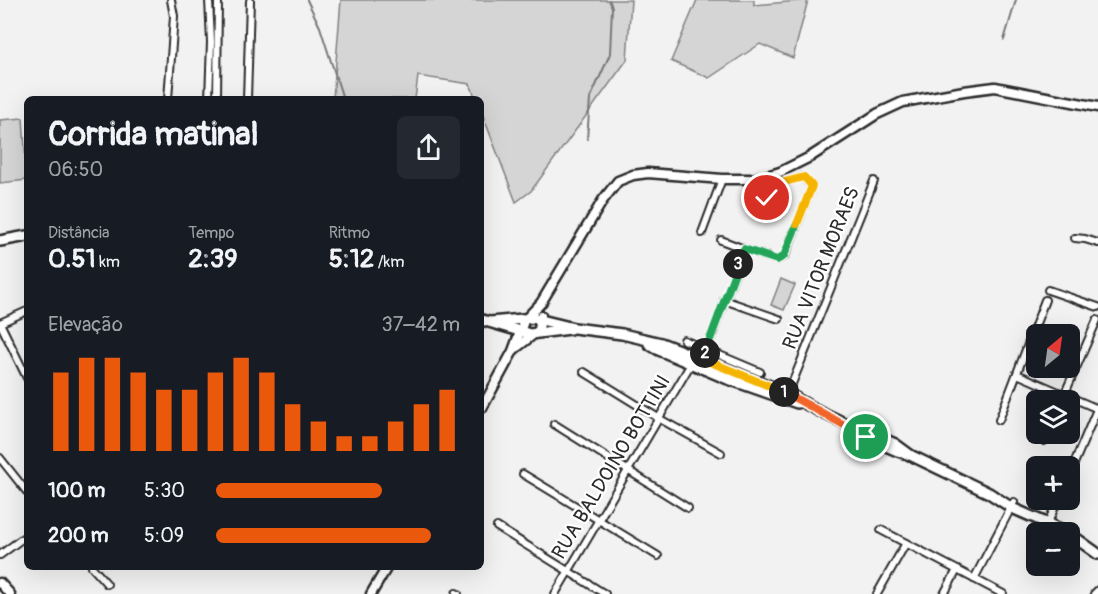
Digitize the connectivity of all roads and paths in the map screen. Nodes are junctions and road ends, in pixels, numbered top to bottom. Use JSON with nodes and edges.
{"nodes":[{"id":1,"x":171,"y":0,"type":"edge"},
{"id":2,"x":209,"y":0,"type":"edge"},
{"id":3,"x":218,"y":0,"type":"edge"},
{"id":4,"x":250,"y":1,"type":"edge"},
{"id":5,"x":209,"y":76,"type":"junction"},
{"id":6,"x":218,"y":76,"type":"junction"},
{"id":7,"x":168,"y":96,"type":"edge"},
{"id":8,"x":209,"y":96,"type":"edge"},
{"id":9,"x":217,"y":96,"type":"edge"},
{"id":10,"x":247,"y":96,"type":"edge"},
{"id":11,"x":1098,"y":106,"type":"edge"},
{"id":12,"x":722,"y":179,"type":"junction"},
{"id":13,"x":874,"y":181,"type":"dead end"},
{"id":14,"x":754,"y":188,"type":"dead end"},
{"id":15,"x":702,"y":233,"type":"dead end"},
{"id":16,"x":24,"y":237,"type":"edge"},
{"id":17,"x":1075,"y":238,"type":"dead end"},
{"id":18,"x":721,"y":240,"type":"dead end"},
{"id":19,"x":0,"y":241,"type":"edge"},
{"id":20,"x":1098,"y":243,"type":"edge"},
{"id":21,"x":744,"y":249,"type":"junction"},
{"id":22,"x":1048,"y":290,"type":"dead end"},
{"id":23,"x":724,"y":300,"type":"junction"},
{"id":24,"x":1045,"y":300,"type":"dead end"},
{"id":25,"x":541,"y":303,"type":"junction"},
{"id":26,"x":1098,"y":308,"type":"edge"},
{"id":27,"x":24,"y":312,"type":"edge"},
{"id":28,"x":527,"y":318,"type":"junction"},
{"id":29,"x":779,"y":319,"type":"dead end"},
{"id":30,"x":541,"y":320,"type":"junction"},
{"id":31,"x":1097,"y":320,"type":"edge"},
{"id":32,"x":486,"y":321,"type":"edge"},
{"id":33,"x":0,"y":323,"type":"edge"},
{"id":34,"x":574,"y":328,"type":"junction"},
{"id":35,"x":521,"y":331,"type":"junction"},
{"id":36,"x":536,"y":334,"type":"junction"},
{"id":37,"x":684,"y":340,"type":"dead end"},
{"id":38,"x":707,"y":349,"type":"junction"},
{"id":39,"x":513,"y":351,"type":"junction"},
{"id":40,"x":697,"y":360,"type":"junction"},
{"id":41,"x":24,"y":372,"type":"edge"},
{"id":42,"x":584,"y":372,"type":"dead end"},
{"id":43,"x":760,"y":372,"type":"dead end"},
{"id":44,"x":1017,"y":374,"type":"junction"},
{"id":45,"x":1048,"y":390,"type":"edge"},
{"id":46,"x":1066,"y":390,"type":"edge"},
{"id":47,"x":787,"y":396,"type":"junction"},
{"id":48,"x":1080,"y":403,"type":"edge"},
{"id":49,"x":484,"y":404,"type":"edge"},
{"id":50,"x":1098,"y":408,"type":"edge"},
{"id":51,"x":660,"y":419,"type":"junction"},
{"id":52,"x":999,"y":420,"type":"dead end"},
{"id":53,"x":554,"y":424,"type":"dead end"},
{"id":54,"x":721,"y":453,"type":"dead end"},
{"id":55,"x":1077,"y":456,"type":"edge"},
{"id":56,"x":0,"y":458,"type":"edge"},
{"id":57,"x":629,"y":471,"type":"junction"},
{"id":58,"x":523,"y":474,"type":"dead end"},
{"id":59,"x":24,"y":488,"type":"edge"},
{"id":60,"x":1013,"y":505,"type":"junction"},
{"id":61,"x":688,"y":507,"type":"dead end"},
{"id":62,"x":1053,"y":510,"type":"edge"},
{"id":63,"x":599,"y":521,"type":"junction"},
{"id":64,"x":1048,"y":522,"type":"joint"},
{"id":65,"x":497,"y":527,"type":"dead end"},
{"id":66,"x":880,"y":530,"type":"dead end"},
{"id":67,"x":24,"y":538,"type":"edge"},
{"id":68,"x":1080,"y":541,"type":"edge"},
{"id":69,"x":906,"y":543,"type":"junction"},
{"id":70,"x":1098,"y":554,"type":"edge"},
{"id":71,"x":0,"y":555,"type":"edge"},
{"id":72,"x":658,"y":556,"type":"dead end"},
{"id":73,"x":95,"y":570,"type":"edge"},
{"id":74,"x":385,"y":570,"type":"edge"},
{"id":75,"x":957,"y":570,"type":"junction"},
{"id":76,"x":568,"y":572,"type":"junction"},
{"id":77,"x":974,"y":579,"type":"junction"},
{"id":78,"x":0,"y":583,"type":"edge"},
{"id":79,"x":107,"y":584,"type":"dead end"},
{"id":80,"x":1098,"y":590,"type":"edge"},
{"id":81,"x":10,"y":594,"type":"edge"},
{"id":82,"x":371,"y":594,"type":"edge"},
{"id":83,"x":555,"y":594,"type":"edge"},
{"id":84,"x":605,"y":594,"type":"edge"},
{"id":85,"x":877,"y":594,"type":"edge"},
{"id":86,"x":944,"y":594,"type":"edge"},
{"id":87,"x":1003,"y":594,"type":"edge"},
{"id":88,"x":1094,"y":594,"type":"edge"}],
"edges":[{"from":1,"to":7,"type":"street"},
{"from":2,"to":5,"type":"street"},
{"from":3,"to":6,"type":"street"},
{"from":4,"to":10,"type":"street"},
{"from":5,"to":6,"type":"street"},
{"from":5,"to":8,"type":"street"},
{"from":6,"to":9,"type":"street"},
{"from":11,"to":12,"type":"main road"},
{"from":12,"to":15,"type":"street"},
{"from":12,"to":25,"type":"main road"},
{"from":13,"to":47,"type":"street","name":"RUA VITOR MORAES"},
{"from":14,"to":21,"type":"street"},
{"from":16,"to":19,"type":"main road"},
{"from":17,"to":20,"type":"street"},
{"from":18,"to":21,"type":"street"},
{"from":21,"to":23,"type":"street","name":"RUA BALDOINO BOTTINI"},
{"from":22,"to":26,"type":"street"},
{"from":23,"to":29,"type":"street"},
{"from":23,"to":38,"type":"street","name":"RUA BALDOINO BOTTINI"},
{"from":24,"to":44,"type":"street"},
{"from":25,"to":28,"type":"main road"},
{"from":25,"to":30,"type":"main road"},
{"from":27,"to":33,"type":"street"},
{"from":28,"to":30,"type":"main road"},
{"from":28,"to":32,"type":"main road"},
{"from":28,"to":35,"type":"main road"},
{"from":30,"to":34,"type":"main road"},
{"from":30,"to":36,"type":"main road"},
{"from":31,"to":46,"type":"street"},
{"from":32,"to":35,"type":"main road"},
{"from":33,"to":41,"type":"street"},
{"from":34,"to":36,"type":"main road"},
{"from":34,"to":40,"type":"main road"},
{"from":35,"to":36,"type":"main road"},
{"from":35,"to":39,"type":"main road"},
{"from":36,"to":39,"type":"main road"},
{"from":37,"to":38,"type":"street"},
{"from":38,"to":40,"type":"street","name":"RUA BALDOINO BOTTINI"},
{"from":38,"to":43,"type":"street"},
{"from":39,"to":49,"type":"main road"},
{"from":40,"to":47,"type":"main road"},
{"from":40,"to":51,"type":"street","name":"RUA BALDOINO BOTTINI"},
{"from":42,"to":51,"type":"street"},
{"from":44,"to":45,"type":"street"},
{"from":44,"to":52,"type":"street"},
{"from":47,"to":60,"type":"main road"},
{"from":48,"to":50,"type":"street"},
{"from":50,"to":55,"type":"street"},
{"from":51,"to":54,"type":"street"},
{"from":51,"to":57,"type":"street","name":"RUA BALDOINO BOTTINI"},
{"from":53,"to":57,"type":"street"},
{"from":56,"to":59,"type":"street"},
{"from":57,"to":61,"type":"street"},
{"from":57,"to":63,"type":"street","name":"RUA BALDOINO BOTTINI"},
{"from":58,"to":63,"type":"street"},
{"from":60,"to":64,"type":"main road"},
{"from":60,"to":77,"type":"street"},
{"from":62,"to":64,"type":"street"},
{"from":63,"to":72,"type":"street"},
{"from":63,"to":76,"type":"street","name":"RUA BALDOINO BOTTINI"},
{"from":65,"to":76,"type":"street"},
{"from":66,"to":69,"type":"street"},
{"from":67,"to":71,"type":"street"},
{"from":68,"to":70,"type":"main road"},
{"from":69,"to":75,"type":"street"},
{"from":69,"to":85,"type":"street"},
{"from":73,"to":79,"type":"street"},
{"from":74,"to":82,"type":"main road"},
{"from":75,"to":77,"type":"street"},
{"from":75,"to":86,"type":"street"},
{"from":76,"to":83,"type":"street","name":"RUA BALDOINO BOTTINI"},
{"from":76,"to":84,"type":"street"},
{"from":77,"to":87,"type":"street"},
{"from":78,"to":81,"type":"main road"},
{"from":80,"to":88,"type":"street"}]}
